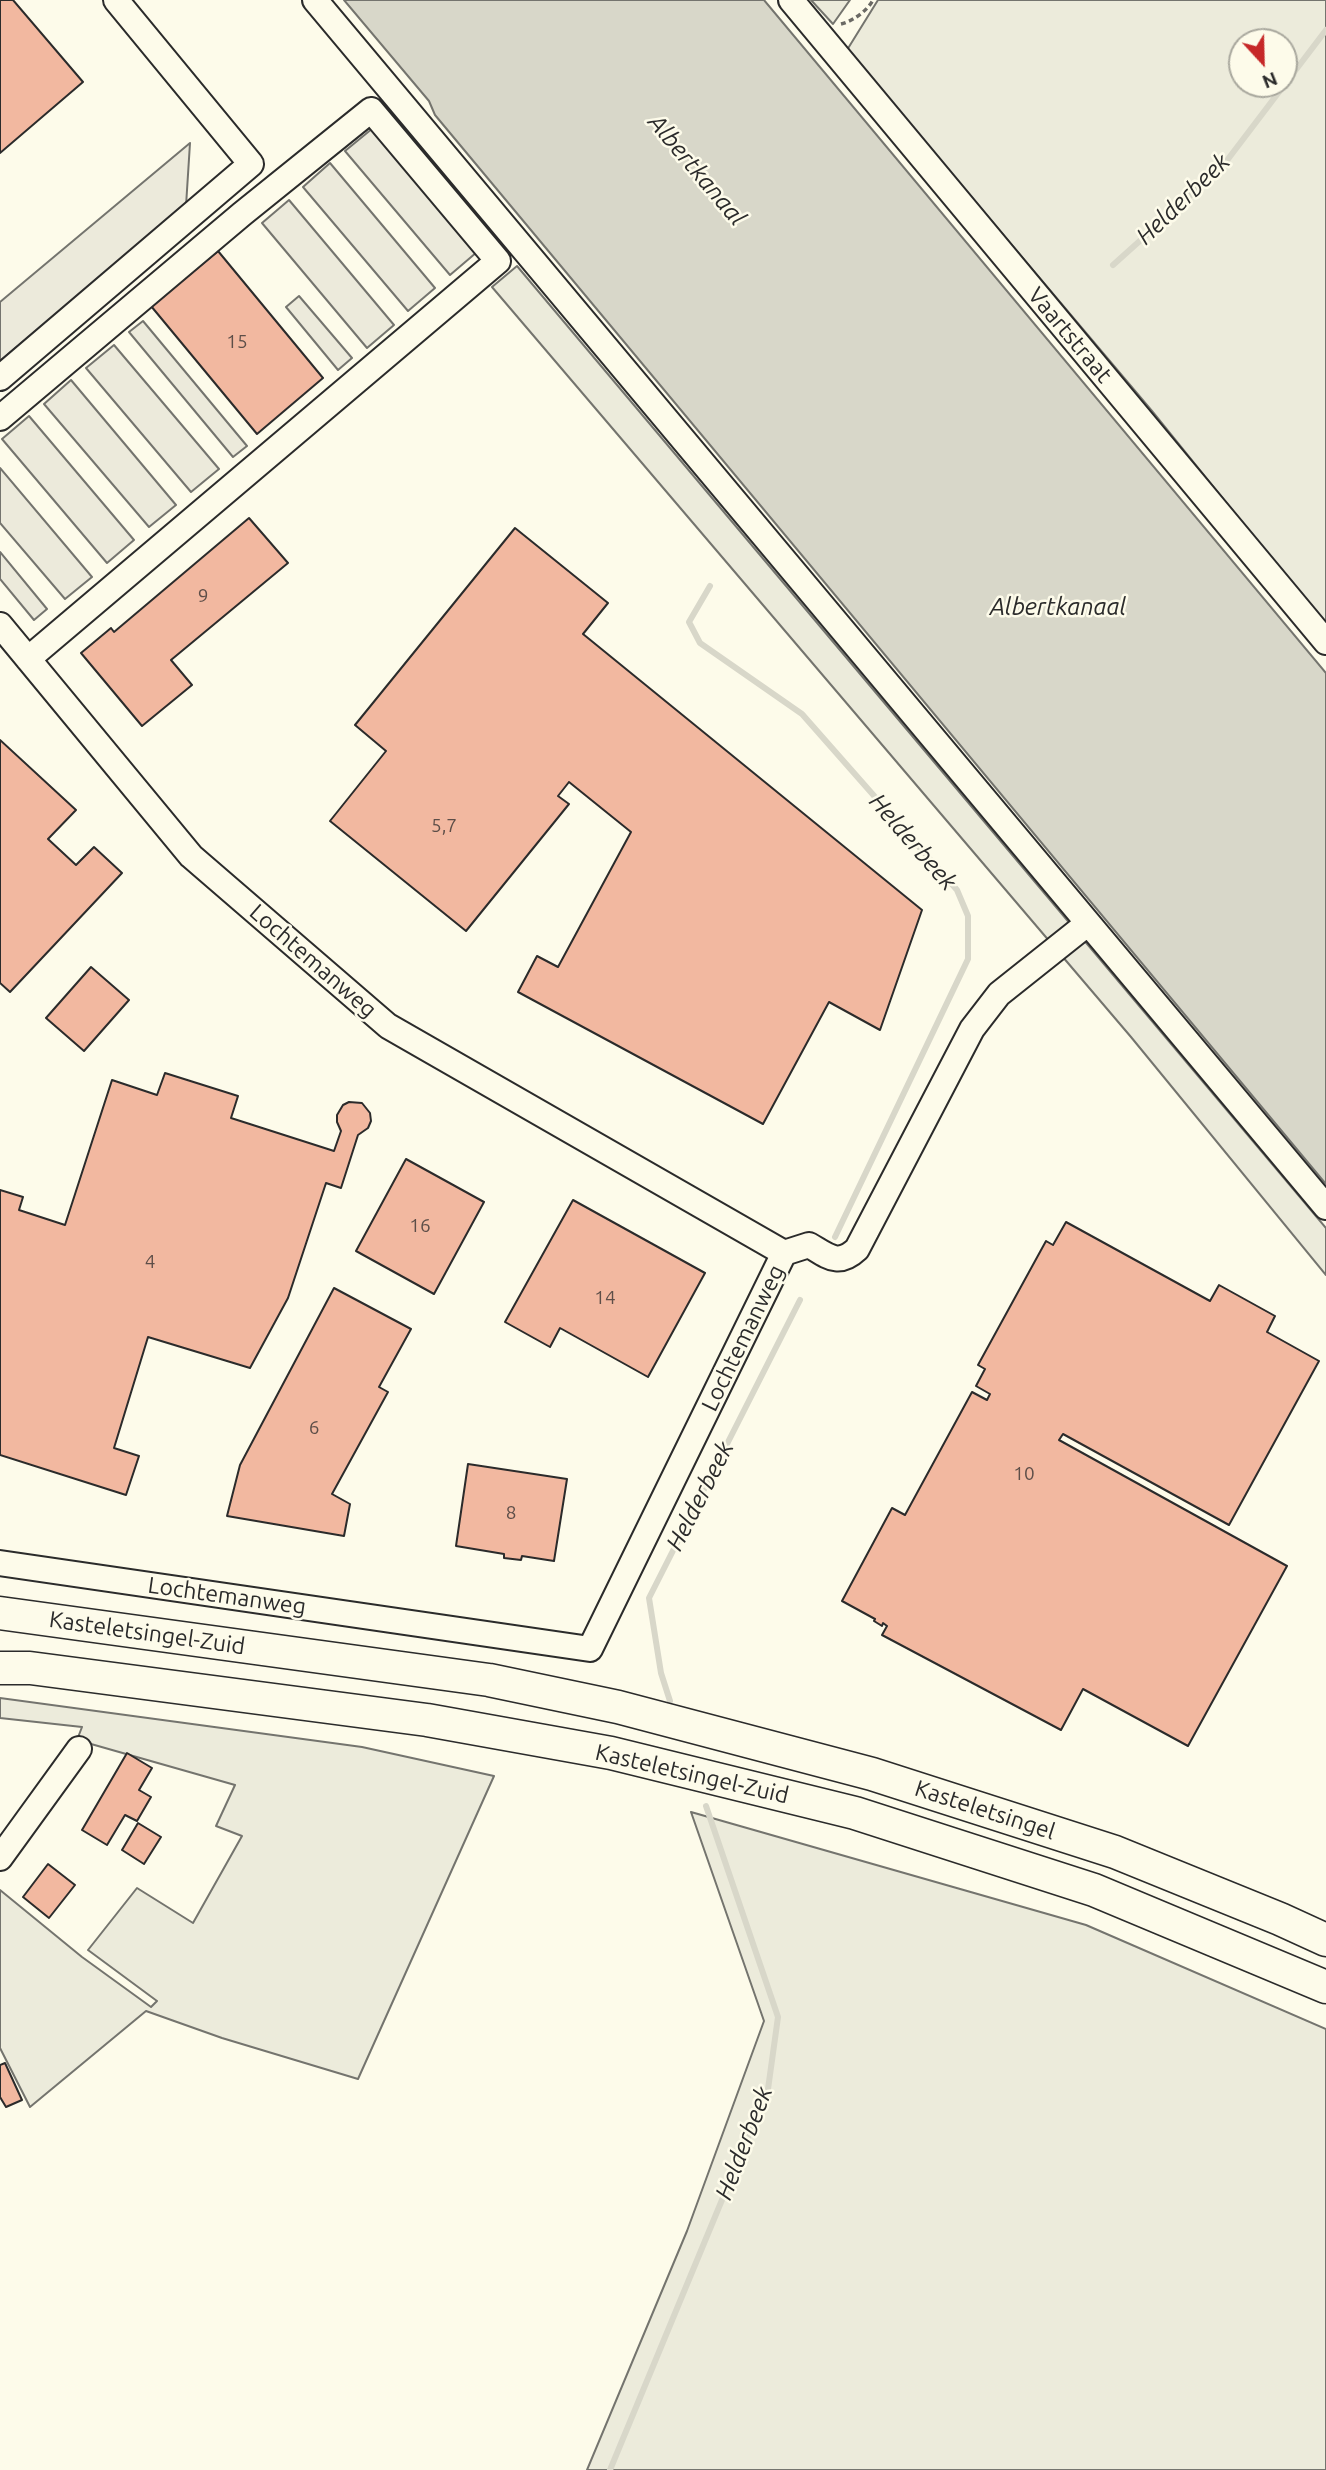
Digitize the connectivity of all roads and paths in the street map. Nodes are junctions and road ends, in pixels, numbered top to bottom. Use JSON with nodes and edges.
{"nodes":[{"id":1,"x":116,"y":0,"type":"edge"},
{"id":2,"x":315,"y":0,"type":"edge"},
{"id":3,"x":791,"y":0,"type":"edge"},
{"id":4,"x":873,"y":0,"type":"edge"},
{"id":5,"x":815,"y":29,"type":"junction"},
{"id":6,"x":0,"y":378,"type":"edge"},
{"id":7,"x":0,"y":418,"type":"edge"},
{"id":8,"x":0,"y":625,"type":"edge"},
{"id":9,"x":1326,"y":642,"type":"edge"},
{"id":10,"x":28,"y":659,"type":"junction"},
{"id":11,"x":1087,"y":923,"type":"junction"},
{"id":12,"x":1326,"y":1207,"type":"edge"},
{"id":13,"x":785,"y":1253,"type":"junction"},
{"id":14,"x":0,"y":1563,"type":"edge"},
{"id":15,"x":0,"y":1613,"type":"edge"},
{"id":16,"x":15,"y":1668,"type":"edge"},
{"id":17,"x":707,"y":1731,"type":"joint"},
{"id":18,"x":79,"y":1749,"type":"dead end"},
{"id":19,"x":0,"y":1858,"type":"edge"},
{"id":20,"x":1326,"y":1940,"type":"edge"},
{"id":21,"x":1326,"y":1987,"type":"edge"}],
"edges":[{"from":1,"to":6,"type":"street"},
{"from":2,"to":11,"type":"street"},
{"from":3,"to":5,"type":"street","name":"Vaartstraat"},
{"from":4,"to":5,"type":"path"},
{"from":5,"to":9,"type":"street","name":"Vaartstraat"},
{"from":7,"to":10,"type":"street"},
{"from":8,"to":10,"type":"street","name":"Lochtemanweg"},
{"from":10,"to":13,"type":"street","name":"Lochtemanweg"},
{"from":11,"to":12,"type":"street"},
{"from":11,"to":13,"type":"street"},
{"from":13,"to":14,"type":"street","name":"Lochtemanweg"},
{"from":15,"to":17,"type":"main road","name":"Kasteletsingel-Zuid"},
{"from":16,"to":21,"type":"main road","name":"Kasteletsingel-Zuid"},
{"from":17,"to":20,"type":"main road","name":"Kasteletsingel"},
{"from":18,"to":19,"type":"street"}]}
